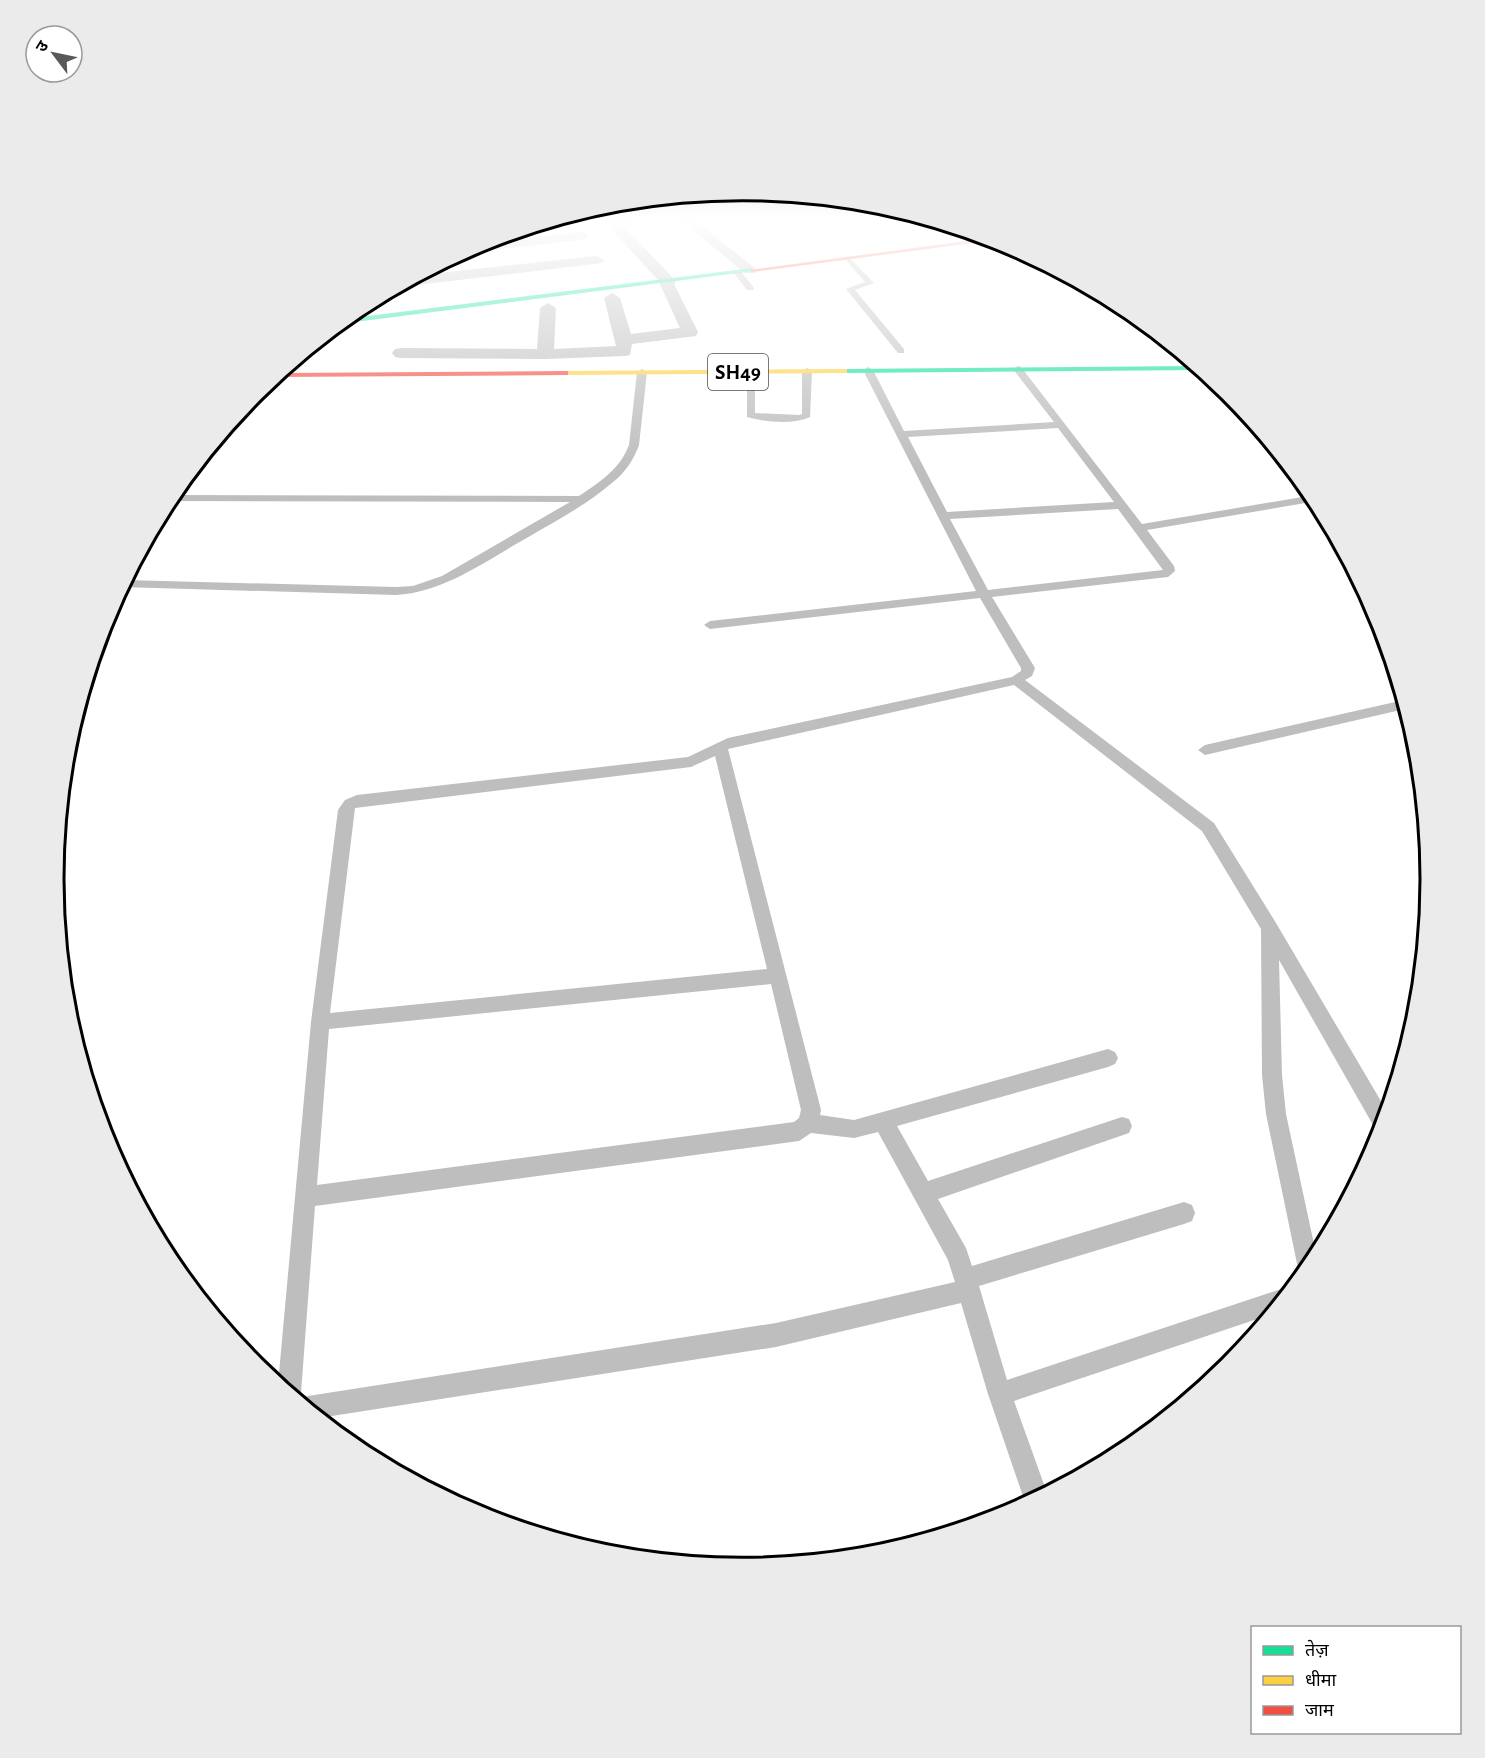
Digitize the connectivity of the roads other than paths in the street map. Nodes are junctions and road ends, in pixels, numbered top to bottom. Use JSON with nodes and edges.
{"nodes":[{"id":1,"x":497,"y":304,"type":"edge"},
{"id":2,"x":616,"y":304,"type":"edge"},
{"id":3,"x":677,"y":304,"type":"edge"},
{"id":4,"x":862,"y":304,"type":"edge"},
{"id":5,"x":548,"y":308,"type":"dead end"},
{"id":6,"x":364,"y":317,"type":"edge"},
{"id":7,"x":624,"y":339,"type":"junction"},
{"id":8,"x":901,"y":351,"type":"dead end"},
{"id":9,"x":401,"y":352,"type":"dead end"},
{"id":10,"x":545,"y":354,"type":"junction"},
{"id":11,"x":469,"y":360,"type":"junction"},
{"id":12,"x":1179,"y":360,"type":"edge"},
{"id":13,"x":299,"y":366,"type":"edge"},
{"id":14,"x":1189,"y":368,"type":"edge"},
{"id":15,"x":1018,"y":369,"type":"junction"},
{"id":16,"x":868,"y":370,"type":"junction"},
{"id":17,"x":807,"y":371,"type":"junction"},
{"id":18,"x":642,"y":372,"type":"junction"},
{"id":19,"x":750,"y":372,"type":"junction"},
{"id":20,"x":289,"y":375,"type":"edge"},
{"id":21,"x":1061,"y":425,"type":"junction"},
{"id":22,"x":903,"y":434,"type":"junction"},
{"id":23,"x":182,"y":498,"type":"edge"},
{"id":24,"x":581,"y":499,"type":"junction"},
{"id":25,"x":1305,"y":500,"type":"edge"},
{"id":26,"x":1121,"y":505,"type":"junction"},
{"id":27,"x":943,"y":516,"type":"junction"},
{"id":28,"x":1138,"y":528,"type":"junction"},
{"id":29,"x":131,"y":585,"type":"edge"},
{"id":30,"x":984,"y":595,"type":"junction"},
{"id":31,"x":710,"y":625,"type":"dead end"},
{"id":32,"x":1016,"y":680,"type":"junction"},
{"id":33,"x":1397,"y":706,"type":"edge"},
{"id":34,"x":720,"y":746,"type":"junction"},
{"id":35,"x":1205,"y":750,"type":"dead end"},
{"id":36,"x":1270,"y":928,"type":"junction"},
{"id":37,"x":777,"y":976,"type":"junction"},
{"id":38,"x":320,"y":1022,"type":"junction"},
{"id":39,"x":1108,"y":1058,"type":"dead end"},
{"id":40,"x":1378,"y":1115,"type":"edge"},
{"id":41,"x":883,"y":1120,"type":"junction"},
{"id":42,"x":808,"y":1123,"type":"junction"},
{"id":43,"x":1122,"y":1125,"type":"dead end"},
{"id":44,"x":924,"y":1192,"type":"junction"},
{"id":45,"x":305,"y":1197,"type":"junction"},
{"id":46,"x":1184,"y":1213,"type":"dead end"},
{"id":47,"x":1305,"y":1257,"type":"edge"},
{"id":48,"x":968,"y":1285,"type":"junction"},
{"id":49,"x":1271,"y":1304,"type":"edge"},
{"id":50,"x":290,"y":1384,"type":"edge"},
{"id":51,"x":1000,"y":1394,"type":"junction"},
{"id":52,"x":317,"y":1407,"type":"edge"},
{"id":53,"x":1033,"y":1491,"type":"edge"}],
"edges":[{"from":1,"to":6,"type":"main road"},
{"from":2,"to":7,"type":"street"},
{"from":3,"to":7,"type":"street"},
{"from":4,"to":8,"type":"lane"},
{"from":5,"to":10,"type":"street"},
{"from":7,"to":10,"type":"street"},
{"from":9,"to":11,"type":"street"},
{"from":10,"to":11,"type":"street"},
{"from":11,"to":12,"type":"main road","number":"SH49"},
{"from":11,"to":13,"type":"main road","number":"SH49"},
{"from":14,"to":15,"type":"main road","number":"SH49"},
{"from":15,"to":16,"type":"main road","number":"SH49"},
{"from":15,"to":21,"type":"lane"},
{"from":16,"to":17,"type":"main road","number":"SH49"},
{"from":16,"to":22,"type":"lane"},
{"from":17,"to":19,"type":"main road","number":"SH49"},
{"from":17,"to":19,"type":"lane"},
{"from":18,"to":19,"type":"main road","number":"SH49"},
{"from":18,"to":20,"type":"main road","number":"SH49"},
{"from":18,"to":24,"type":"lane"},
{"from":21,"to":22,"type":"lane"},
{"from":21,"to":26,"type":"lane"},
{"from":22,"to":27,"type":"lane"},
{"from":23,"to":24,"type":"lane"},
{"from":24,"to":29,"type":"lane"},
{"from":25,"to":28,"type":"lane"},
{"from":26,"to":27,"type":"lane"},
{"from":26,"to":28,"type":"lane"},
{"from":27,"to":30,"type":"lane"},
{"from":28,"to":30,"type":"lane"},
{"from":30,"to":31,"type":"lane"},
{"from":30,"to":32,"type":"lane"},
{"from":32,"to":34,"type":"lane"},
{"from":32,"to":36,"type":"lane"},
{"from":33,"to":35,"type":"lane"},
{"from":34,"to":37,"type":"lane"},
{"from":34,"to":38,"type":"lane"},
{"from":36,"to":40,"type":"lane"},
{"from":36,"to":47,"type":"lane"},
{"from":37,"to":38,"type":"lane"},
{"from":37,"to":42,"type":"lane"},
{"from":38,"to":45,"type":"lane"},
{"from":39,"to":41,"type":"lane"},
{"from":41,"to":42,"type":"lane"},
{"from":41,"to":44,"type":"lane"},
{"from":42,"to":45,"type":"lane"},
{"from":43,"to":44,"type":"lane"},
{"from":44,"to":48,"type":"lane"},
{"from":45,"to":50,"type":"lane"},
{"from":46,"to":48,"type":"lane"},
{"from":48,"to":51,"type":"lane"},
{"from":48,"to":52,"type":"lane"},
{"from":49,"to":51,"type":"lane"},
{"from":51,"to":53,"type":"lane"}]}
